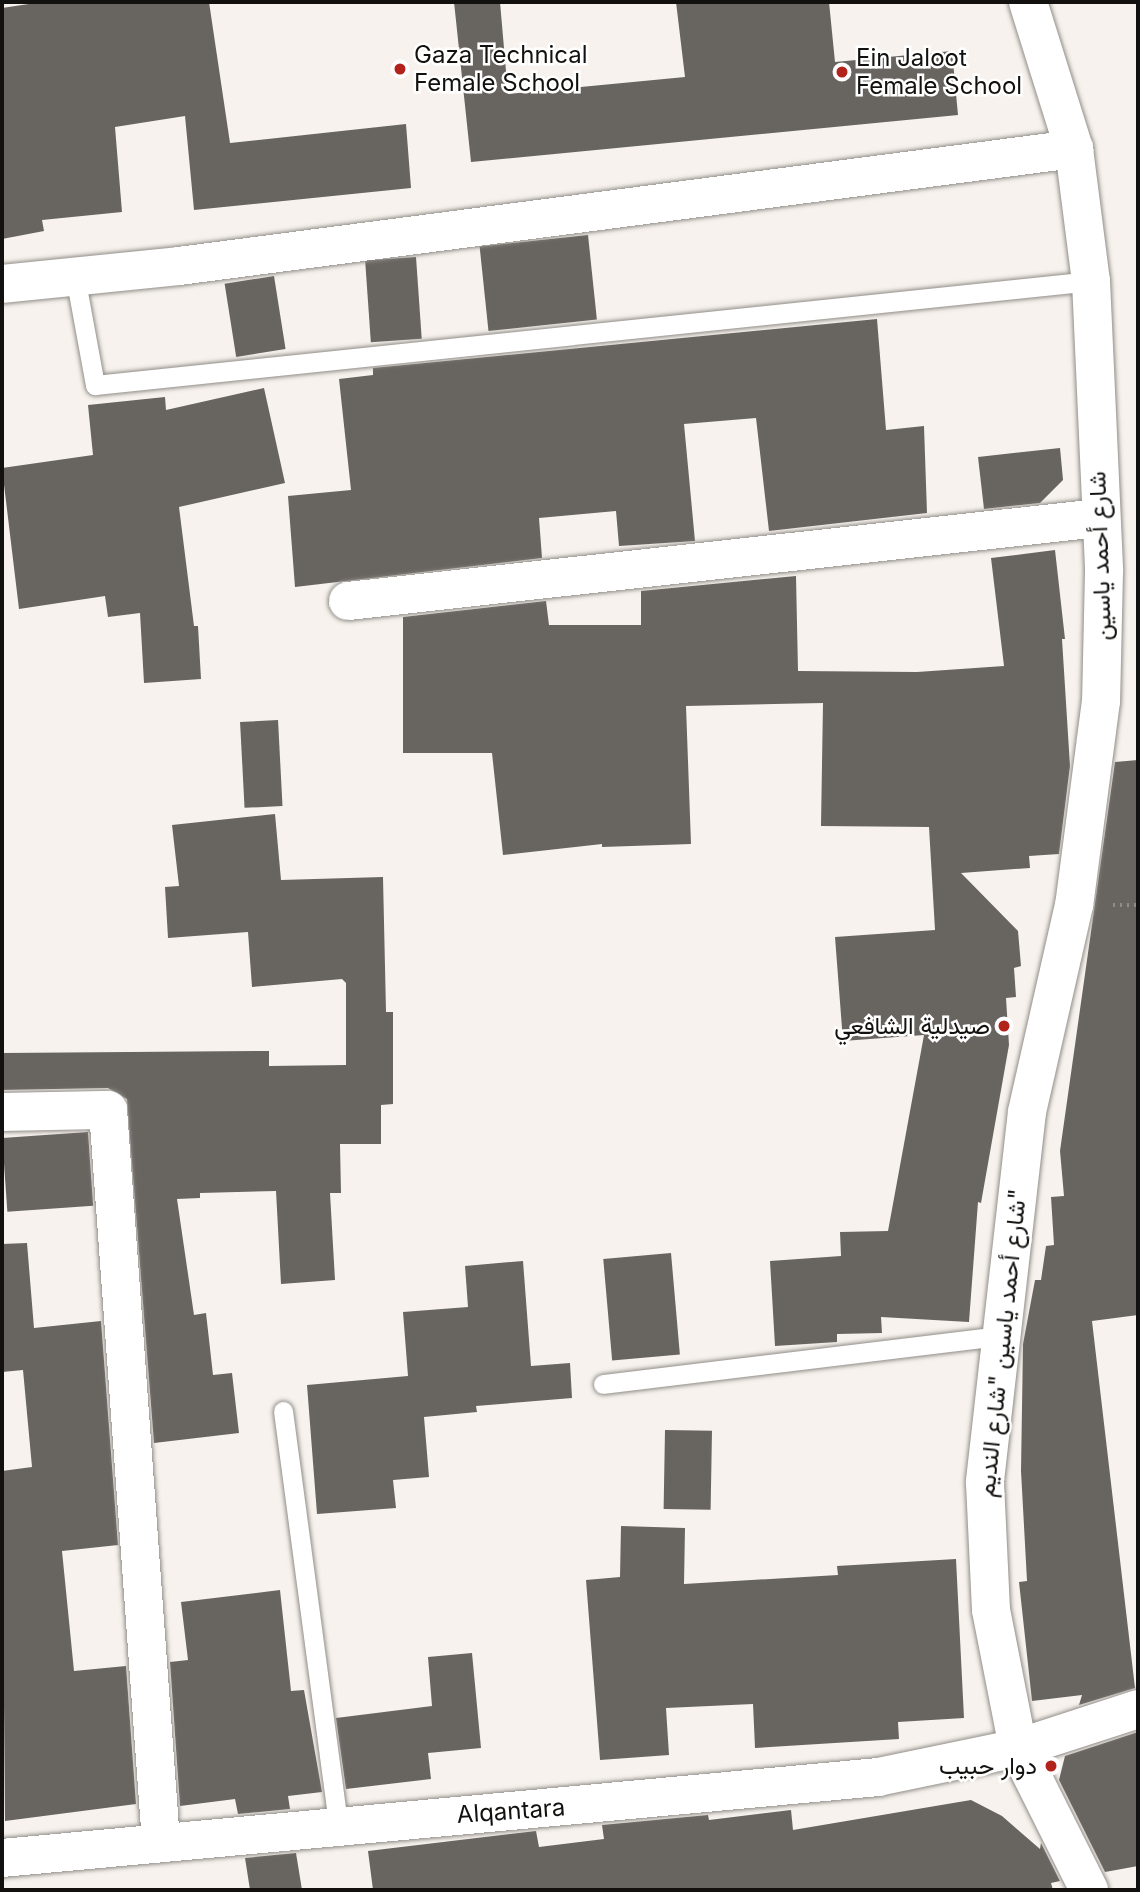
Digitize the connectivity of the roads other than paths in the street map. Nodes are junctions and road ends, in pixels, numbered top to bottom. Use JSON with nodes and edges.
{"nodes":[{"id":1,"x":1028,"y":2,"type":"edge"},
{"id":2,"x":1074,"y":149,"type":"junction"},
{"id":3,"x":75,"y":276,"type":"junction"},
{"id":4,"x":1091,"y":281,"type":"junction"},
{"id":5,"x":2,"y":284,"type":"edge"},
{"id":6,"x":1099,"y":518,"type":"junction"},
{"id":7,"x":348,"y":601,"type":"dead end"},
{"id":8,"x":2,"y":1112,"type":"edge"},
{"id":9,"x":1027,"y":1112,"type":"joint"},
{"id":10,"x":999,"y":1336,"type":"junction"},
{"id":11,"x":603,"y":1384,"type":"dead end"},
{"id":12,"x":283,"y":1411,"type":"dead end"},
{"id":13,"x":1138,"y":1709,"type":"edge"},
{"id":14,"x":1018,"y":1748,"type":"junction"},
{"id":15,"x":338,"y":1823,"type":"junction"},
{"id":16,"x":161,"y":1842,"type":"junction"},
{"id":17,"x":2,"y":1857,"type":"edge"},
{"id":18,"x":1089,"y":1890,"type":"edge"}],
"edges":[{"from":1,"to":2,"type":"street","name":"شارع أحمد ياسين"},
{"from":2,"to":3,"type":"street"},
{"from":2,"to":4,"type":"street","name":"شارع أحمد ياسين"},
{"from":3,"to":4,"type":"lane"},
{"from":3,"to":5,"type":"street"},
{"from":4,"to":6,"type":"street","name":"شارع أحمد ياسين"},
{"from":6,"to":7,"type":"street"},
{"from":6,"to":9,"type":"street","name":"شارع أحمد ياسين"},
{"from":8,"to":16,"type":"street"},
{"from":9,"to":10,"type":"street","name":"شارع أحمد ياسين \"شارع النديم\""},
{"from":10,"to":11,"type":"lane"},
{"from":10,"to":14,"type":"street","name":"شارع أحمد ياسين \"شارع النديم\""},
{"from":12,"to":15,"type":"lane"},
{"from":13,"to":14,"type":"street","name":"Alqantara"},
{"from":14,"to":15,"type":"street","name":"Alqantara"},
{"from":14,"to":18,"type":"street","name":"شارع أحمد ياسين \"شارع النديم\""},
{"from":15,"to":16,"type":"street","name":"Alqantara"},
{"from":16,"to":17,"type":"street","name":"Alqantara"}]}
